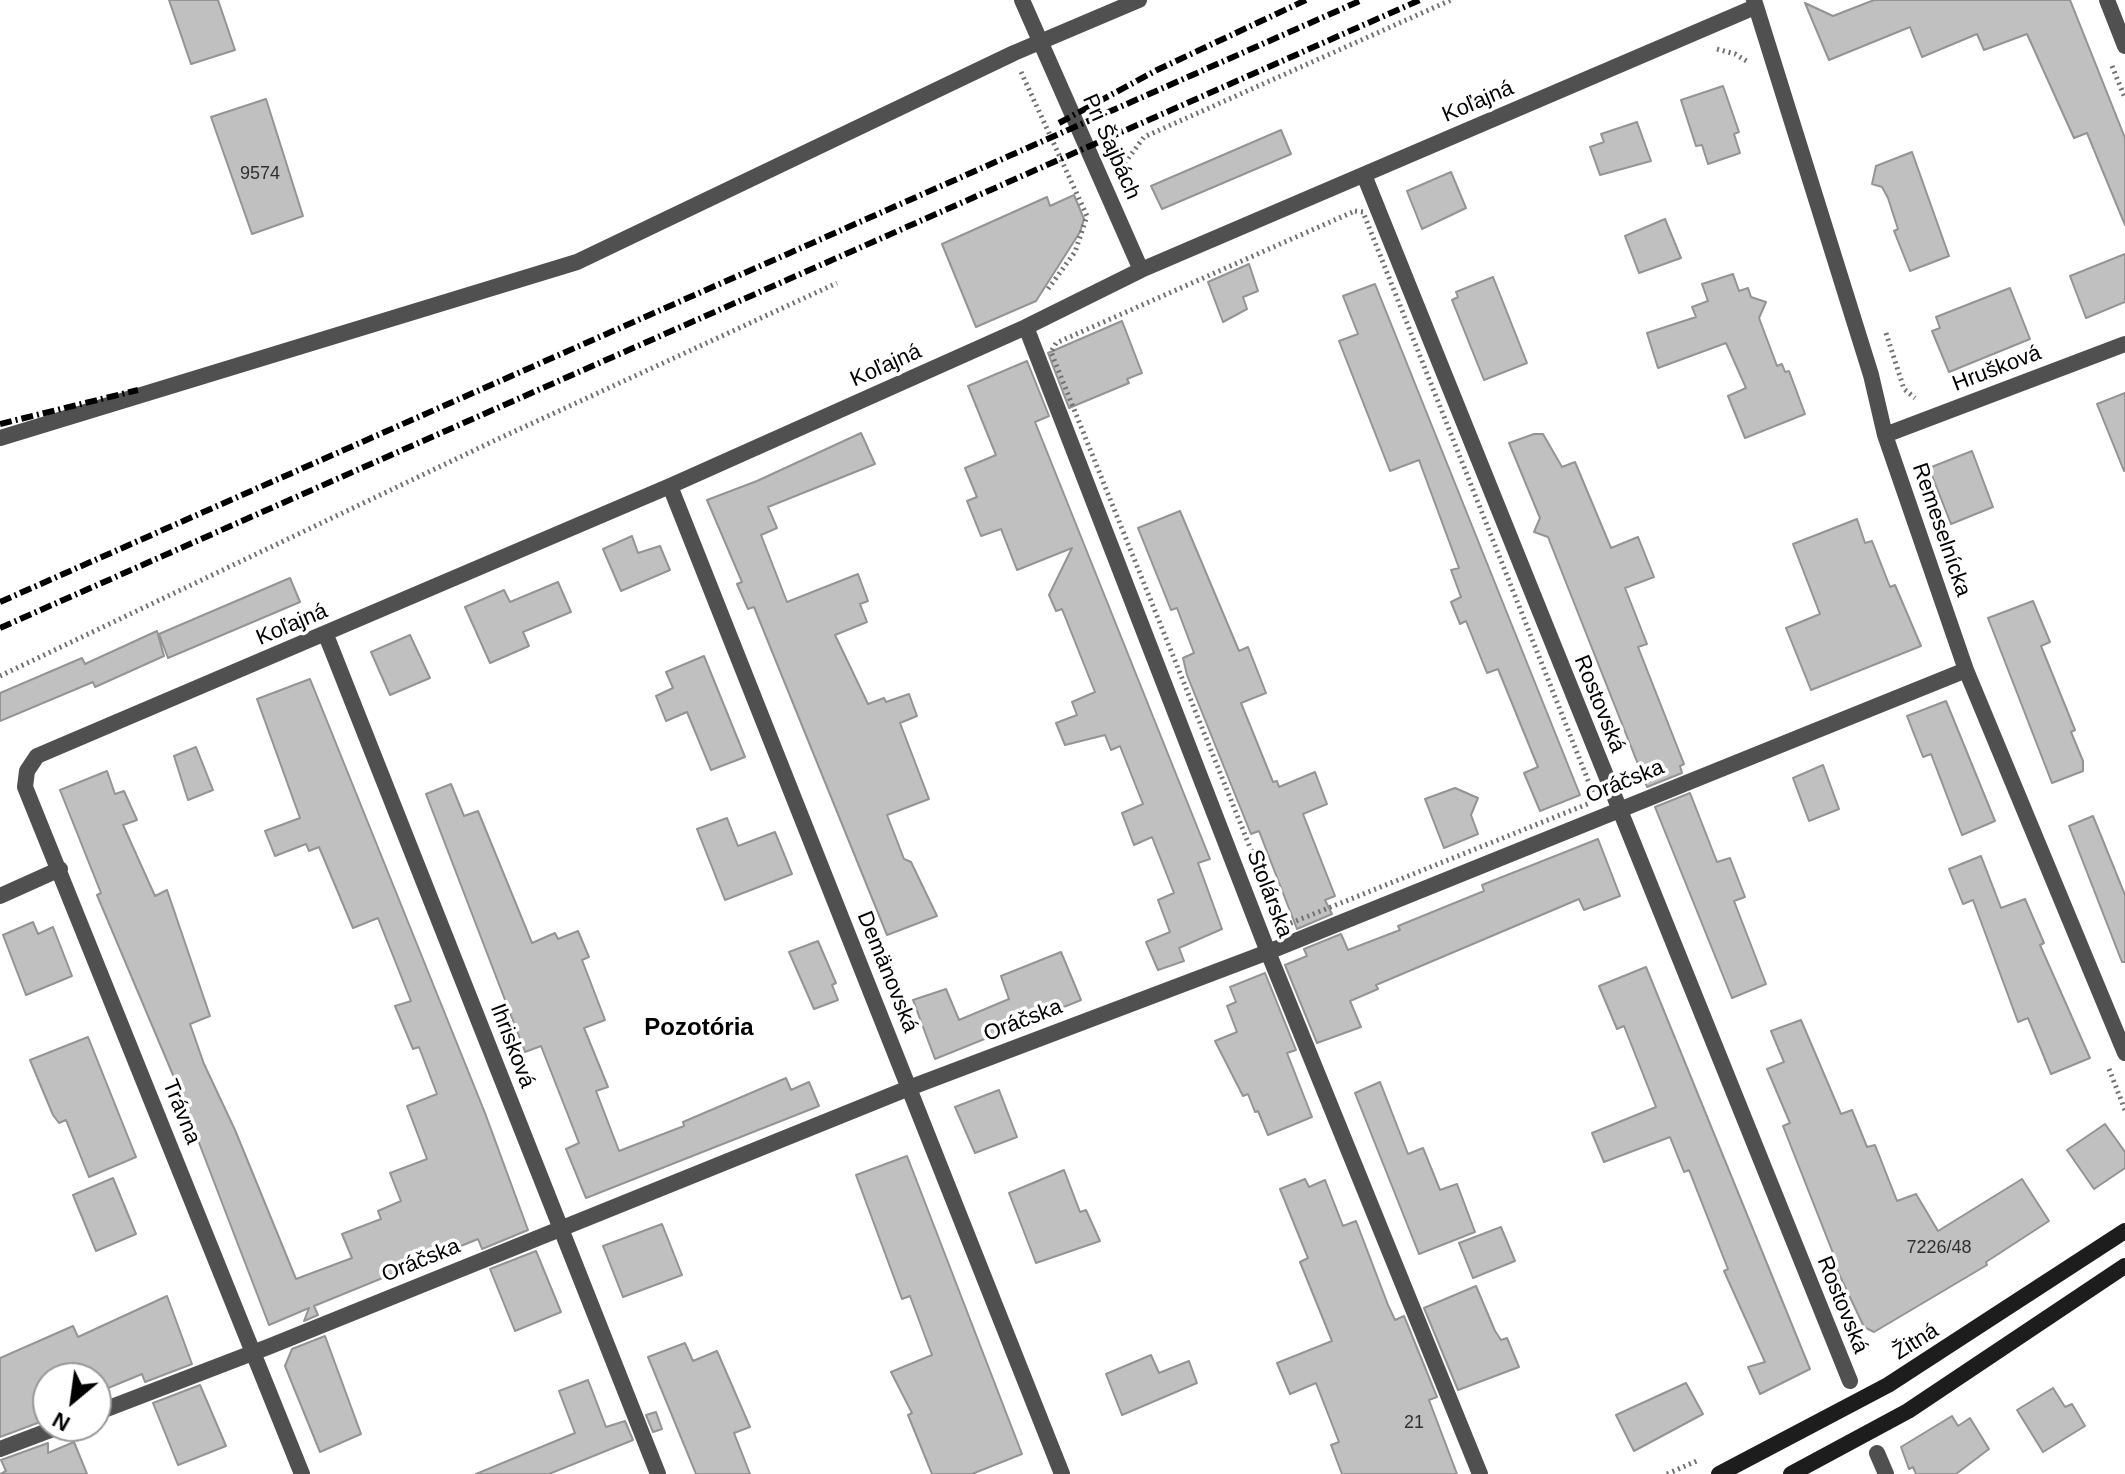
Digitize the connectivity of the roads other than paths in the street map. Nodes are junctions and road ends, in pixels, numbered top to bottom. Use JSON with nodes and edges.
{"nodes":[{"id":1,"x":1022,"y":0,"type":"edge"},
{"id":2,"x":1139,"y":0,"type":"edge"},
{"id":3,"x":2107,"y":0,"type":"edge"},
{"id":4,"x":1754,"y":3,"type":"edge"},
{"id":5,"x":1041,"y":43,"type":"junction"},
{"id":6,"x":2125,"y":46,"type":"edge"},
{"id":7,"x":1364,"y":175,"type":"junction"},
{"id":8,"x":1141,"y":270,"type":"junction"},
{"id":9,"x":1026,"y":327,"type":"junction"},
{"id":10,"x":2125,"y":344,"type":"edge"},
{"id":11,"x":1885,"y":435,"type":"junction"},
{"id":12,"x":0,"y":438,"type":"edge"},
{"id":13,"x":670,"y":486,"type":"junction"},
{"id":14,"x":326,"y":635,"type":"junction"},
{"id":15,"x":1966,"y":670,"type":"junction"},
{"id":16,"x":29,"y":766,"type":"joint"},
{"id":17,"x":1618,"y":809,"type":"junction"},
{"id":18,"x":60,"y":869,"type":"junction"},
{"id":19,"x":0,"y":896,"type":"edge"},
{"id":20,"x":1268,"y":952,"type":"junction"},
{"id":21,"x":2125,"y":1053,"type":"edge"},
{"id":22,"x":909,"y":1088,"type":"junction"},
{"id":23,"x":560,"y":1228,"type":"junction"},
{"id":24,"x":2125,"y":1231,"type":"edge"},
{"id":25,"x":2125,"y":1266,"type":"edge"},
{"id":26,"x":254,"y":1352,"type":"junction"},
{"id":27,"x":1850,"y":1381,"type":"dead end"},
{"id":28,"x":112,"y":1407,"type":"edge"},
{"id":29,"x":32,"y":1437,"type":"edge"},
{"id":30,"x":0,"y":1449,"type":"edge"},
{"id":31,"x":1877,"y":1453,"type":"dead end"},
{"id":32,"x":302,"y":1474,"type":"edge"},
{"id":33,"x":658,"y":1474,"type":"edge"},
{"id":34,"x":1062,"y":1474,"type":"edge"},
{"id":35,"x":1480,"y":1474,"type":"edge"},
{"id":36,"x":1719,"y":1474,"type":"edge"},
{"id":37,"x":1791,"y":1474,"type":"edge"},
{"id":38,"x":1886,"y":1474,"type":"edge"}],
"edges":[{"from":1,"to":5,"type":"street","name":"Pri Šajbách"},
{"from":2,"to":5,"type":"street"},
{"from":3,"to":6,"type":"street"},
{"from":4,"to":7,"type":"street","name":"Koľajná"},
{"from":4,"to":11,"type":"street","name":"Remeselnícka"},
{"from":5,"to":8,"type":"street","name":"Pri Šajbách"},
{"from":5,"to":12,"type":"street"},
{"from":7,"to":8,"type":"street","name":"Koľajná"},
{"from":7,"to":17,"type":"street","name":"Rostovská"},
{"from":8,"to":9,"type":"street","name":"Koľajná"},
{"from":9,"to":13,"type":"street","name":"Koľajná"},
{"from":9,"to":20,"type":"street","name":"Stolárska"},
{"from":10,"to":11,"type":"street","name":"Hrušková"},
{"from":11,"to":15,"type":"street","name":"Remeselnícka"},
{"from":13,"to":14,"type":"street","name":"Koľajná"},
{"from":13,"to":22,"type":"street","name":"Demänovská"},
{"from":14,"to":16,"type":"street","name":"Koľajná"},
{"from":14,"to":23,"type":"street","name":"Ihrisková"},
{"from":15,"to":17,"type":"street","name":"Oráčska"},
{"from":15,"to":21,"type":"street","name":"Remeselnícka"},
{"from":16,"to":18,"type":"street","name":"Trávna"},
{"from":17,"to":20,"type":"street","name":"Oráčska"},
{"from":17,"to":27,"type":"street","name":"Rostovská"},
{"from":18,"to":19,"type":"street"},
{"from":18,"to":26,"type":"street","name":"Trávna"},
{"from":20,"to":22,"type":"street","name":"Oráčska"},
{"from":20,"to":35,"type":"street","name":"Stolárska"},
{"from":22,"to":23,"type":"street","name":"Oráčska"},
{"from":22,"to":34,"type":"street","name":"Demänovská"},
{"from":23,"to":26,"type":"street","name":"Oráčska"},
{"from":23,"to":33,"type":"street","name":"Ihrisková"},
{"from":24,"to":36,"type":"main road","name":"Žitná"},
{"from":25,"to":37,"type":"main road"},
{"from":26,"to":28,"type":"street","name":"Oráčska"},
{"from":26,"to":32,"type":"street","name":"Trávna"},
{"from":29,"to":30,"type":"street"},
{"from":31,"to":38,"type":"street"}]}
